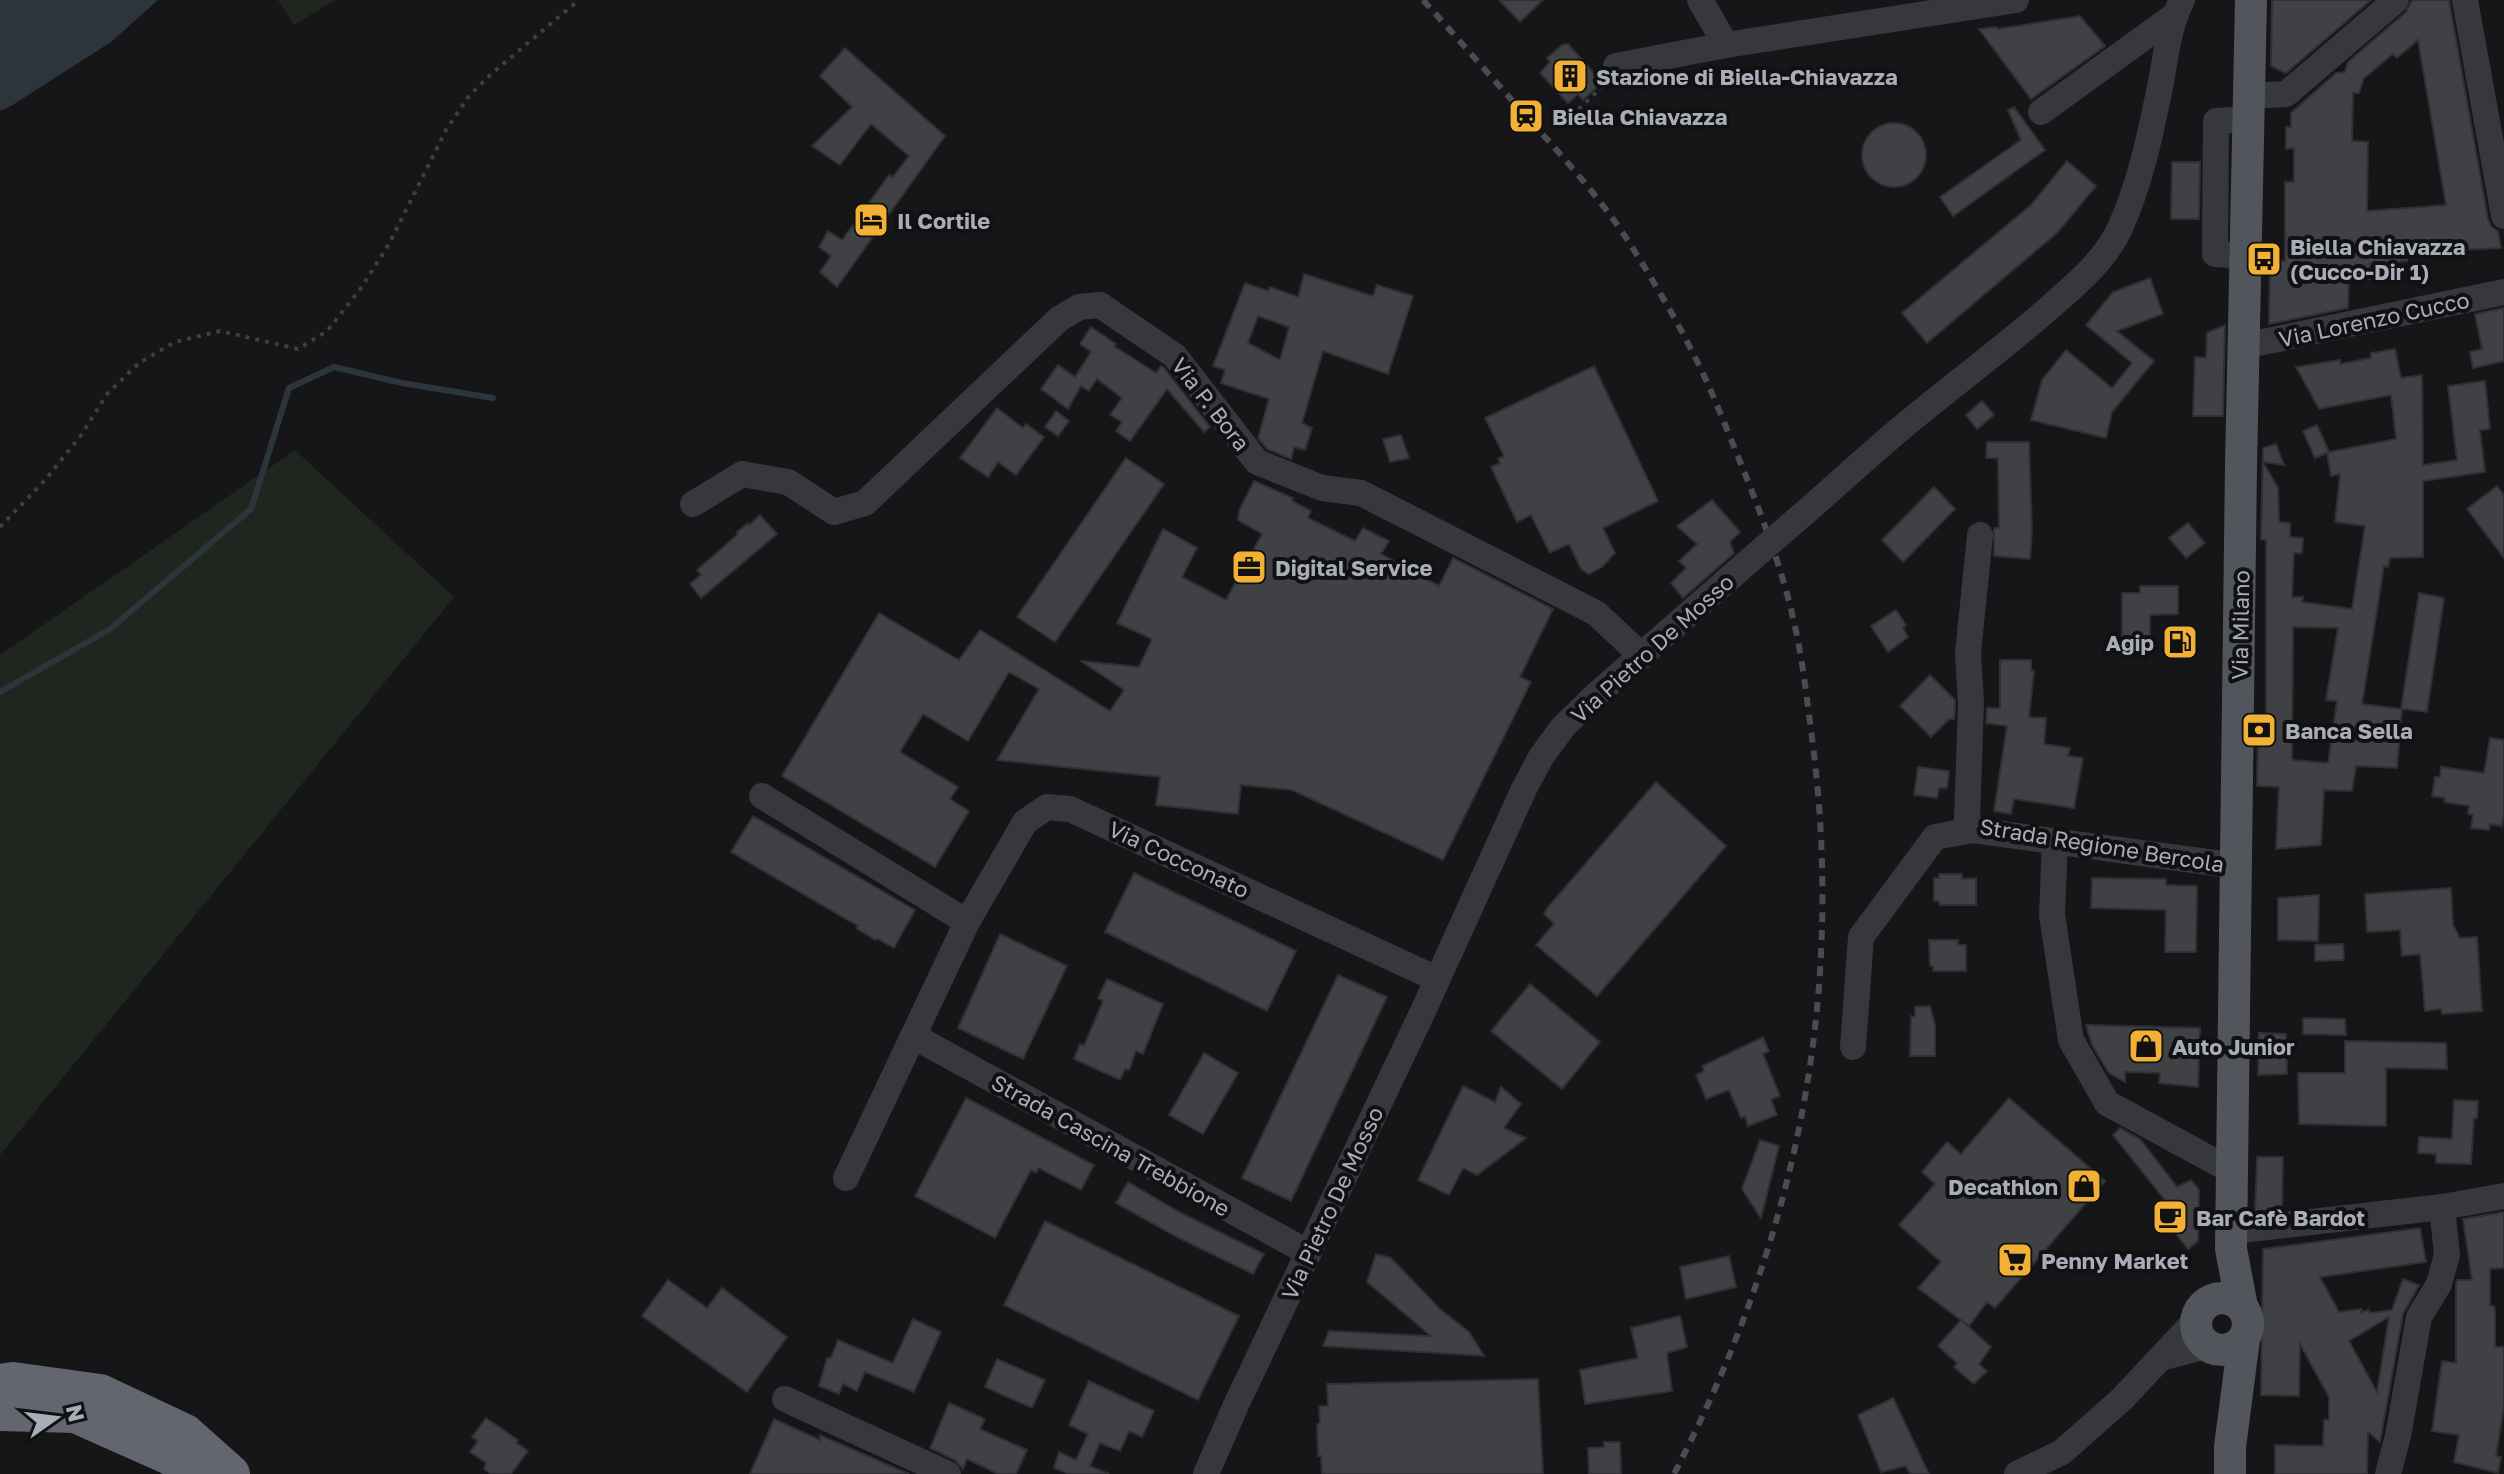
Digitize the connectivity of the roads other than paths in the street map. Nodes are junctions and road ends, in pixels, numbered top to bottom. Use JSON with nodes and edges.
{"nodes":[{"id":1,"x":1700,"y":0,"type":"edge"},
{"id":2,"x":2016,"y":0,"type":"edge"},
{"id":3,"x":2251,"y":0,"type":"edge"},
{"id":4,"x":2396,"y":0,"type":"edge"},
{"id":5,"x":2465,"y":0,"type":"edge"},
{"id":6,"x":1951,"y":5,"type":"edge"},
{"id":7,"x":2179,"y":8,"type":"edge"},
{"id":8,"x":1726,"y":45,"type":"junction"},
{"id":9,"x":1616,"y":66,"type":"road end"},
{"id":10,"x":2249,"y":108,"type":"junction"},
{"id":11,"x":2041,"y":112,"type":"dead end"},
{"id":12,"x":2504,"y":216,"type":"edge"},
{"id":13,"x":2504,"y":292,"type":"edge"},
{"id":14,"x":2244,"y":346,"type":"junction"},
{"id":15,"x":693,"y":504,"type":"dead end"},
{"id":16,"x":1980,"y":535,"type":"dead end"},
{"id":17,"x":1642,"y":656,"type":"junction"},
{"id":18,"x":762,"y":796,"type":"dead end"},
{"id":19,"x":1973,"y":830,"type":"junction"},
{"id":20,"x":2055,"y":841,"type":"junction"},
{"id":21,"x":2237,"y":866,"type":"junction"},
{"id":22,"x":967,"y":922,"type":"junction"},
{"id":23,"x":1437,"y":979,"type":"junction"},
{"id":24,"x":913,"y":1036,"type":"junction"},
{"id":25,"x":1853,"y":1047,"type":"dead end"},
{"id":26,"x":2232,"y":1171,"type":"junction"},
{"id":27,"x":846,"y":1178,"type":"dead end"},
{"id":28,"x":2504,"y":1196,"type":"edge"},
{"id":29,"x":2442,"y":1207,"type":"junction"},
{"id":30,"x":2231,"y":1240,"type":"junction"},
{"id":31,"x":1309,"y":1253,"type":"junction"},
{"id":32,"x":2220,"y":1327,"type":"junction"},
{"id":33,"x":0,"y":1383,"type":"edge"},
{"id":34,"x":785,"y":1399,"type":"dead end"},
{"id":35,"x":0,"y":1412,"type":"edge"},
{"id":36,"x":2230,"y":1460,"type":"edge"},
{"id":37,"x":191,"y":1474,"type":"edge"},
{"id":38,"x":231,"y":1474,"type":"edge"},
{"id":39,"x":948,"y":1474,"type":"edge"},
{"id":40,"x":1206,"y":1474,"type":"edge"},
{"id":41,"x":2017,"y":1474,"type":"edge"},
{"id":42,"x":2388,"y":1474,"type":"edge"}],
"edges":[{"from":1,"to":8,"type":"street"},
{"from":2,"to":6,"type":"street"},
{"from":3,"to":10,"type":"main road","name":"Via Milano"},
{"from":4,"to":10,"type":"street"},
{"from":5,"to":12,"type":"street"},
{"from":6,"to":8,"type":"street"},
{"from":7,"to":11,"type":"street","name":"Via Pietro De Mosso"},
{"from":7,"to":17,"type":"street","name":"Via Pietro De Mosso","bridge":true},
{"from":8,"to":9,"type":"street"},
{"from":10,"to":14,"type":"main road","name":"Via Milano"},
{"from":13,"to":14,"type":"street","name":"Via Lorenzo Cucco"},
{"from":14,"to":21,"type":"main road","name":"Via Milano"},
{"from":15,"to":17,"type":"street","name":"Via P. Bora"},
{"from":16,"to":19,"type":"street","name":"Strada Regione Bercola"},
{"from":17,"to":23,"type":"street","name":"Via Pietro De Mosso"},
{"from":18,"to":22,"type":"street"},
{"from":19,"to":20,"type":"street","name":"Strada Regione Bercola"},
{"from":19,"to":25,"type":"street"},
{"from":20,"to":21,"type":"street","name":"Strada Regione Bercola"},
{"from":20,"to":26,"type":"street"},
{"from":21,"to":26,"type":"main road","name":"Via Milano"},
{"from":22,"to":23,"type":"street","name":"Via Cocconato"},
{"from":22,"to":24,"type":"street"},
{"from":23,"to":31,"type":"street","name":"Via Pietro De Mosso"},
{"from":24,"to":27,"type":"street"},
{"from":24,"to":31,"type":"street","name":"Strada Cascina Trebbione"},
{"from":26,"to":30,"type":"main road","name":"Via Milano"},
{"from":28,"to":29,"type":"street"},
{"from":29,"to":30,"type":"street"},
{"from":29,"to":42,"type":"street"},
{"from":30,"to":32,"type":"main road","name":"Via Milano"},
{"from":31,"to":40,"type":"street","name":"Via Pietro De Mosso"},
{"from":32,"to":36,"type":"main road","name":"Via Milano"},
{"from":32,"to":41,"type":"street"},
{"from":33,"to":38,"type":"highway"},
{"from":34,"to":39,"type":"street"},
{"from":35,"to":37,"type":"highway"}]}
